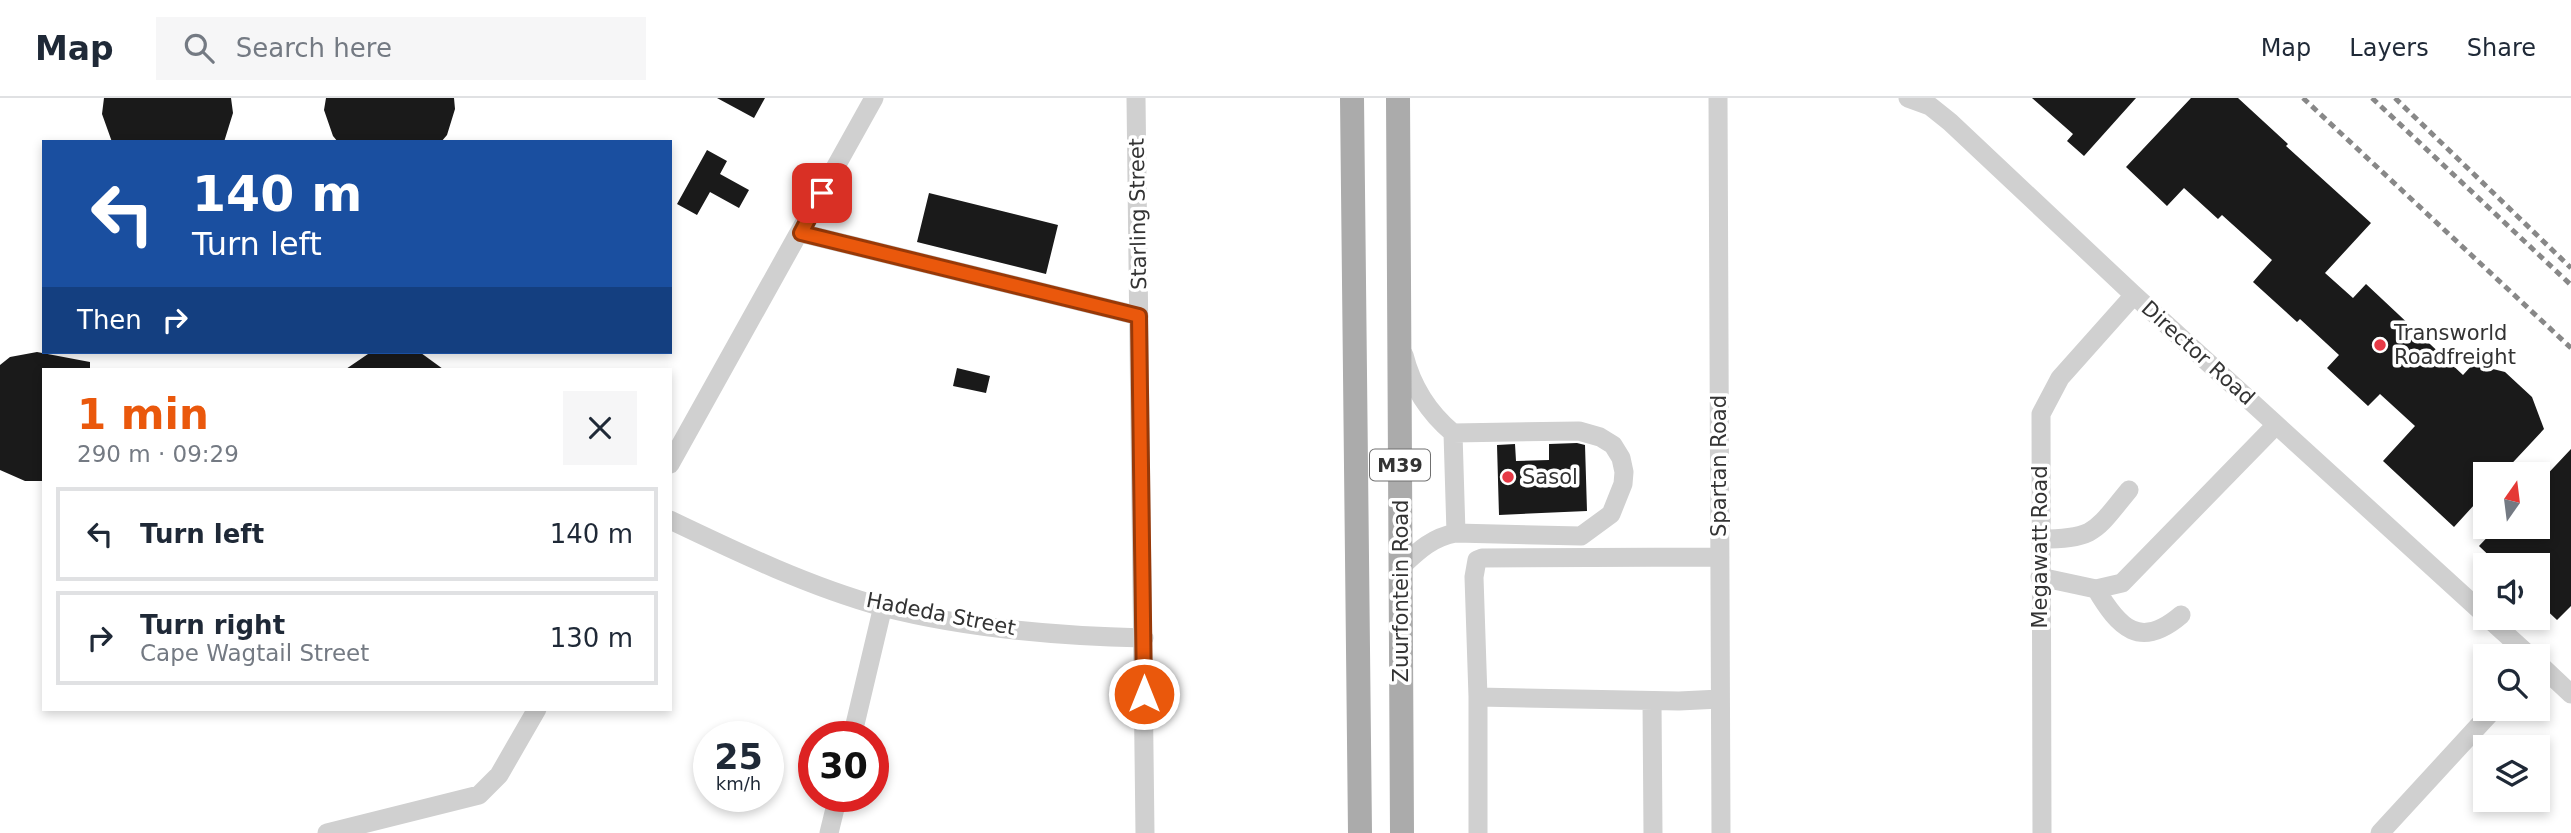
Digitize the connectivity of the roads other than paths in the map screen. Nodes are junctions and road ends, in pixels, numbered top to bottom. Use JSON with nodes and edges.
{"nodes":[{"id":1,"x":874,"y":98,"type":"edge"},
{"id":2,"x":1136,"y":98,"type":"edge"},
{"id":3,"x":1352,"y":98,"type":"edge"},
{"id":4,"x":1398,"y":98,"type":"edge"},
{"id":5,"x":1718,"y":98,"type":"edge"},
{"id":6,"x":1908,"y":98,"type":"edge"},
{"id":7,"x":801,"y":233,"type":"junction"},
{"id":8,"x":2134,"y":295,"type":"junction"},
{"id":9,"x":1139,"y":316,"type":"junction"},
{"id":10,"x":1398,"y":334,"type":"junction"},
{"id":11,"x":2276,"y":425,"type":"junction"},
{"id":12,"x":1453,"y":433,"type":"junction"},
{"id":13,"x":672,"y":460,"type":"edge"},
{"id":14,"x":2129,"y":490,"type":"dead end"},
{"id":15,"x":672,"y":521,"type":"edge"},
{"id":16,"x":1456,"y":533,"type":"junction"},
{"id":17,"x":2040,"y":539,"type":"junction"},
{"id":18,"x":1720,"y":558,"type":"junction"},
{"id":19,"x":1402,"y":566,"type":"junction"},
{"id":20,"x":2040,"y":577,"type":"junction"},
{"id":21,"x":2096,"y":589,"type":"junction"},
{"id":22,"x":2473,"y":604,"type":"edge"},
{"id":23,"x":883,"y":607,"type":"junction"},
{"id":24,"x":2181,"y":615,"type":"dead end"},
{"id":25,"x":2501,"y":630,"type":"edge"},
{"id":26,"x":1144,"y":638,"type":"junction"},
{"id":27,"x":2517,"y":644,"type":"edge"},
{"id":28,"x":2550,"y":674,"type":"edge"},
{"id":29,"x":2571,"y":694,"type":"edge"},
{"id":30,"x":1478,"y":697,"type":"junction"},
{"id":31,"x":1720,"y":699,"type":"junction"},
{"id":32,"x":1652,"y":701,"type":"junction"},
{"id":33,"x":536,"y":711,"type":"edge"},
{"id":34,"x":856,"y":721,"type":"edge"},
{"id":35,"x":2483,"y":721,"type":"edge"},
{"id":36,"x":834,"y":812,"type":"edge"},
{"id":37,"x":327,"y":833,"type":"edge"},
{"id":38,"x":829,"y":833,"type":"edge"},
{"id":39,"x":1145,"y":833,"type":"edge"},
{"id":40,"x":1360,"y":833,"type":"edge"},
{"id":41,"x":1402,"y":833,"type":"edge"},
{"id":42,"x":1478,"y":833,"type":"edge"},
{"id":43,"x":1653,"y":833,"type":"edge"},
{"id":44,"x":1721,"y":833,"type":"edge"},
{"id":45,"x":2042,"y":833,"type":"edge"},
{"id":46,"x":2380,"y":833,"type":"edge"}],
"edges":[{"from":1,"to":7,"type":"street"},
{"from":2,"to":9,"type":"street","name":"Starling Street"},
{"from":3,"to":40,"type":"main road","name":"Zuurfontein Road","number":"M39"},
{"from":4,"to":10,"type":"main road","name":"Zuurfontein Road","number":"M39"},
{"from":5,"to":18,"type":"street","name":"Spartan Road"},
{"from":6,"to":8,"type":"street","name":"Director Road"},
{"from":7,"to":9,"type":"street"},
{"from":7,"to":13,"type":"street"},
{"from":8,"to":11,"type":"street","name":"Director Road"},
{"from":8,"to":17,"type":"street","name":"Megawatt Road"},
{"from":9,"to":26,"type":"street","name":"Starling Street"},
{"from":10,"to":12,"type":"street"},
{"from":10,"to":19,"type":"main road","name":"Zuurfontein Road","number":"M39"},
{"from":11,"to":21,"type":"street"},
{"from":11,"to":22,"type":"street","name":"Director Road"},
{"from":12,"to":16,"type":"street"},
{"from":12,"to":16,"type":"street"},
{"from":14,"to":17,"type":"street"},
{"from":15,"to":23,"type":"street","name":"Hadeda Street"},
{"from":16,"to":19,"type":"street"},
{"from":17,"to":20,"type":"street","name":"Megawatt Road"},
{"from":18,"to":30,"type":"street"},
{"from":18,"to":31,"type":"street","name":"Spartan Road"},
{"from":19,"to":41,"type":"main road","name":"Zuurfontein Road","number":"M39"},
{"from":20,"to":21,"type":"street"},
{"from":20,"to":45,"type":"street","name":"Megawatt Road"},
{"from":21,"to":24,"type":"street"},
{"from":23,"to":26,"type":"street","name":"Hadeda Street"},
{"from":23,"to":34,"type":"street"},
{"from":25,"to":27,"type":"street","name":"Director Road"},
{"from":26,"to":39,"type":"street","name":"Starling Street"},
{"from":28,"to":29,"type":"street"},
{"from":30,"to":32,"type":"street"},
{"from":30,"to":42,"type":"street"},
{"from":31,"to":32,"type":"street"},
{"from":31,"to":44,"type":"street","name":"Spartan Road"},
{"from":32,"to":43,"type":"street"},
{"from":33,"to":37,"type":"street"},
{"from":35,"to":46,"type":"street"},
{"from":36,"to":38,"type":"street"}]}
